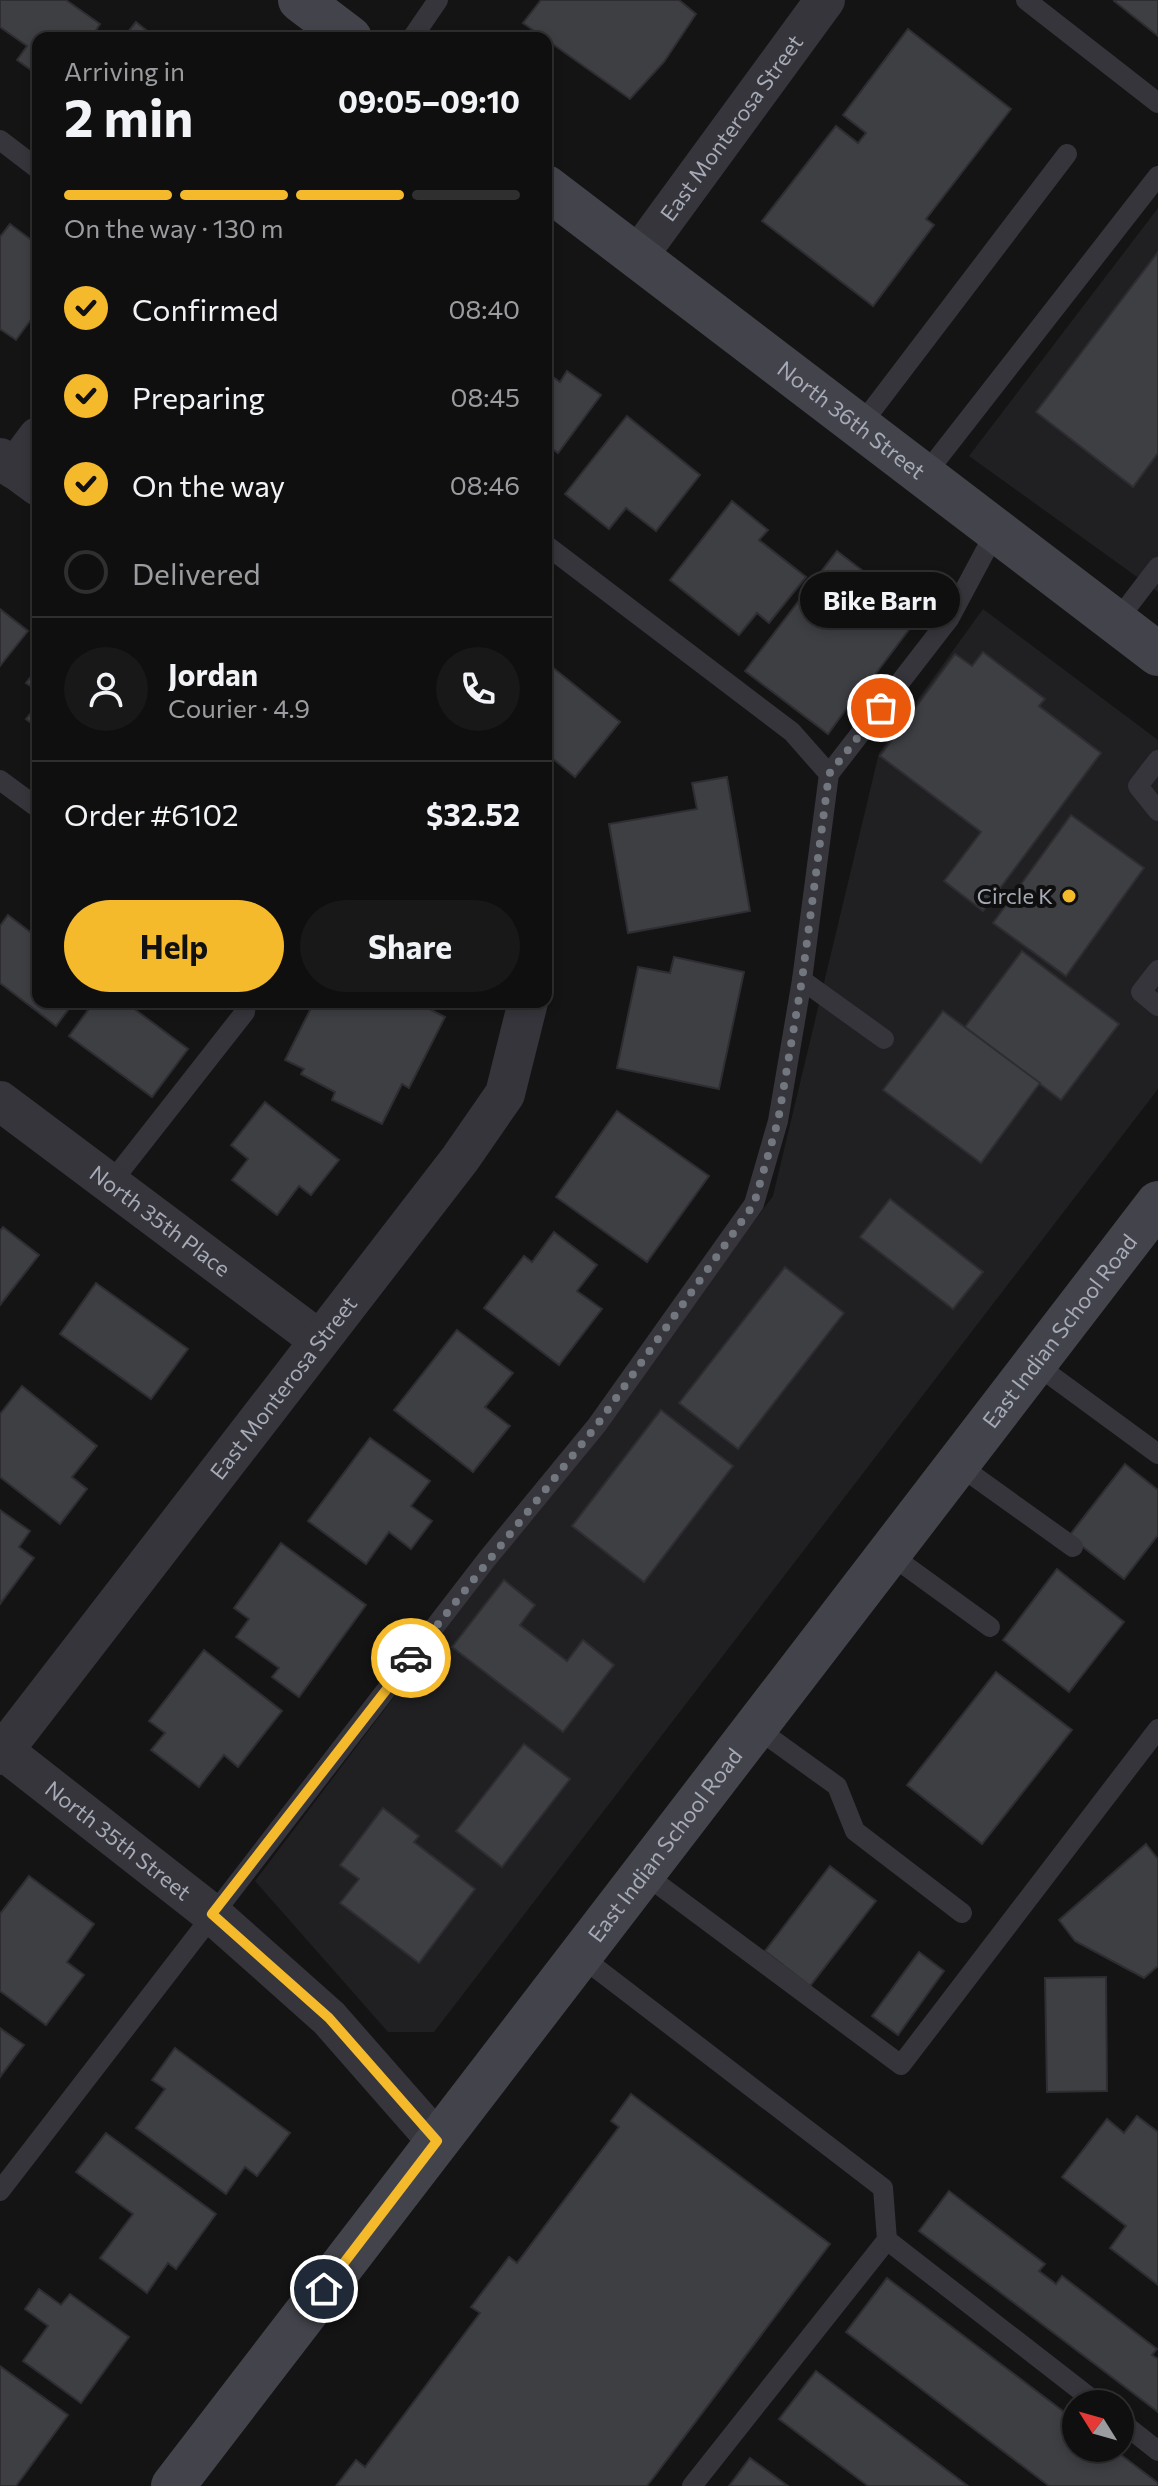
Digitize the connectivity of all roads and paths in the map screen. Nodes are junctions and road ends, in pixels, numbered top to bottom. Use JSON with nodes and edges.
{"nodes":[{"id":1,"x":300,"y":0,"type":"edge"},
{"id":2,"x":438,"y":0,"type":"edge"},
{"id":3,"x":825,"y":0,"type":"edge"},
{"id":4,"x":1026,"y":0,"type":"edge"},
{"id":5,"x":339,"y":32,"type":"edge"},
{"id":6,"x":416,"y":32,"type":"edge"},
{"id":7,"x":1158,"y":103,"type":"edge"},
{"id":8,"x":0,"y":140,"type":"edge"},
{"id":9,"x":1067,"y":154,"type":"dead end"},
{"id":10,"x":32,"y":164,"type":"edge"},
{"id":11,"x":1158,"y":176,"type":"edge"},
{"id":12,"x":552,"y":192,"type":"edge"},
{"id":13,"x":637,"y":257,"type":"junction"},
{"id":14,"x":860,"y":426,"type":"junction"},
{"id":15,"x":32,"y":447,"type":"edge"},
{"id":16,"x":17,"y":471,"type":"edge"},
{"id":17,"x":924,"y":476,"type":"junction"},
{"id":18,"x":996,"y":531,"type":"junction"},
{"id":19,"x":552,"y":550,"type":"edge"},
{"id":20,"x":1158,"y":567,"type":"edge"},
{"id":21,"x":1116,"y":622,"type":"junction"},
{"id":22,"x":1158,"y":654,"type":"edge"},
{"id":23,"x":1158,"y":760,"type":"edge"},
{"id":24,"x":829,"y":774,"type":"junction"},
{"id":25,"x":0,"y":780,"type":"edge"},
{"id":26,"x":32,"y":804,"type":"edge"},
{"id":27,"x":1158,"y":811,"type":"edge"},
{"id":28,"x":1158,"y":970,"type":"edge"},
{"id":29,"x":802,"y":980,"type":"junction"},
{"id":30,"x":1158,"y":1006,"type":"edge"},
{"id":31,"x":245,"y":1008,"type":"edge"},
{"id":32,"x":526,"y":1008,"type":"edge"},
{"id":33,"x":884,"y":1039,"type":"dead end"},
{"id":34,"x":0,"y":1101,"type":"edge"},
{"id":35,"x":110,"y":1184,"type":"junction"},
{"id":36,"x":1158,"y":1203,"type":"edge"},
{"id":37,"x":319,"y":1340,"type":"junction"},
{"id":38,"x":1034,"y":1363,"type":"junction"},
{"id":39,"x":1158,"y":1454,"type":"edge"},
{"id":40,"x":957,"y":1464,"type":"junction"},
{"id":41,"x":1073,"y":1547,"type":"dead end"},
{"id":42,"x":888,"y":1553,"type":"junction"},
{"id":43,"x":990,"y":1627,"type":"dead end"},
{"id":44,"x":755,"y":1727,"type":"junction"},
{"id":45,"x":1158,"y":1729,"type":"edge"},
{"id":46,"x":1,"y":1751,"type":"edge"},
{"id":47,"x":643,"y":1873,"type":"junction"},
{"id":48,"x":962,"y":1913,"type":"dead end"},
{"id":49,"x":212,"y":1914,"type":"junction"},
{"id":50,"x":579,"y":1955,"type":"junction"},
{"id":51,"x":437,"y":2141,"type":"junction"},
{"id":52,"x":0,"y":2191,"type":"edge"},
{"id":53,"x":887,"y":2240,"type":"junction"},
{"id":54,"x":1080,"y":2390,"type":"edge"},
{"id":55,"x":1134,"y":2432,"type":"edge"},
{"id":56,"x":1158,"y":2451,"type":"edge"},
{"id":57,"x":173,"y":2486,"type":"edge"},
{"id":58,"x":692,"y":2486,"type":"edge"}],
"edges":[{"from":1,"to":5,"type":"main road"},
{"from":2,"to":6,"type":"lane"},
{"from":3,"to":13,"type":"street","name":"East Monterosa Street"},
{"from":4,"to":7,"type":"lane"},
{"from":8,"to":10,"type":"lane"},
{"from":9,"to":14,"type":"lane"},
{"from":11,"to":17,"type":"lane"},
{"from":12,"to":13,"type":"main road","name":"North 36th Street"},
{"from":13,"to":14,"type":"main road","name":"North 36th Street"},
{"from":14,"to":17,"type":"main road","name":"North 36th Street"},
{"from":15,"to":16,"type":"street"},
{"from":17,"to":18,"type":"main road","name":"North 36th Street"},
{"from":18,"to":21,"type":"main road","name":"North 36th Street"},
{"from":18,"to":24,"type":"lane"},
{"from":19,"to":24,"type":"lane"},
{"from":20,"to":21,"type":"lane"},
{"from":21,"to":22,"type":"main road","name":"North 36th Street"},
{"from":23,"to":27,"type":"lane"},
{"from":24,"to":29,"type":"lane"},
{"from":25,"to":26,"type":"lane"},
{"from":28,"to":30,"type":"lane"},
{"from":29,"to":33,"type":"lane"},
{"from":29,"to":49,"type":"lane"},
{"from":31,"to":35,"type":"lane"},
{"from":32,"to":37,"type":"street","name":"East Monterosa Street"},
{"from":34,"to":35,"type":"street","name":"North 35th Place"},
{"from":35,"to":37,"type":"street","name":"North 35th Place"},
{"from":36,"to":38,"type":"main road","name":"East Indian School Road"},
{"from":37,"to":46,"type":"street","name":"East Monterosa Street"},
{"from":38,"to":39,"type":"lane"},
{"from":38,"to":40,"type":"main road","name":"East Indian School Road"},
{"from":40,"to":41,"type":"lane"},
{"from":40,"to":42,"type":"main road","name":"East Indian School Road"},
{"from":42,"to":43,"type":"lane"},
{"from":42,"to":44,"type":"main road","name":"East Indian School Road"},
{"from":44,"to":47,"type":"main road","name":"East Indian School Road"},
{"from":44,"to":48,"type":"lane"},
{"from":45,"to":47,"type":"lane"},
{"from":46,"to":49,"type":"street","name":"North 35th Street"},
{"from":47,"to":50,"type":"main road","name":"East Indian School Road"},
{"from":49,"to":51,"type":"street","name":"North 35th Street"},
{"from":49,"to":52,"type":"lane"},
{"from":50,"to":51,"type":"main road","name":"East Indian School Road"},
{"from":50,"to":53,"type":"lane"},
{"from":51,"to":57,"type":"main road","name":"East Indian School Road"},
{"from":53,"to":54,"type":"lane"},
{"from":53,"to":58,"type":"lane"},
{"from":55,"to":56,"type":"lane"}]}
